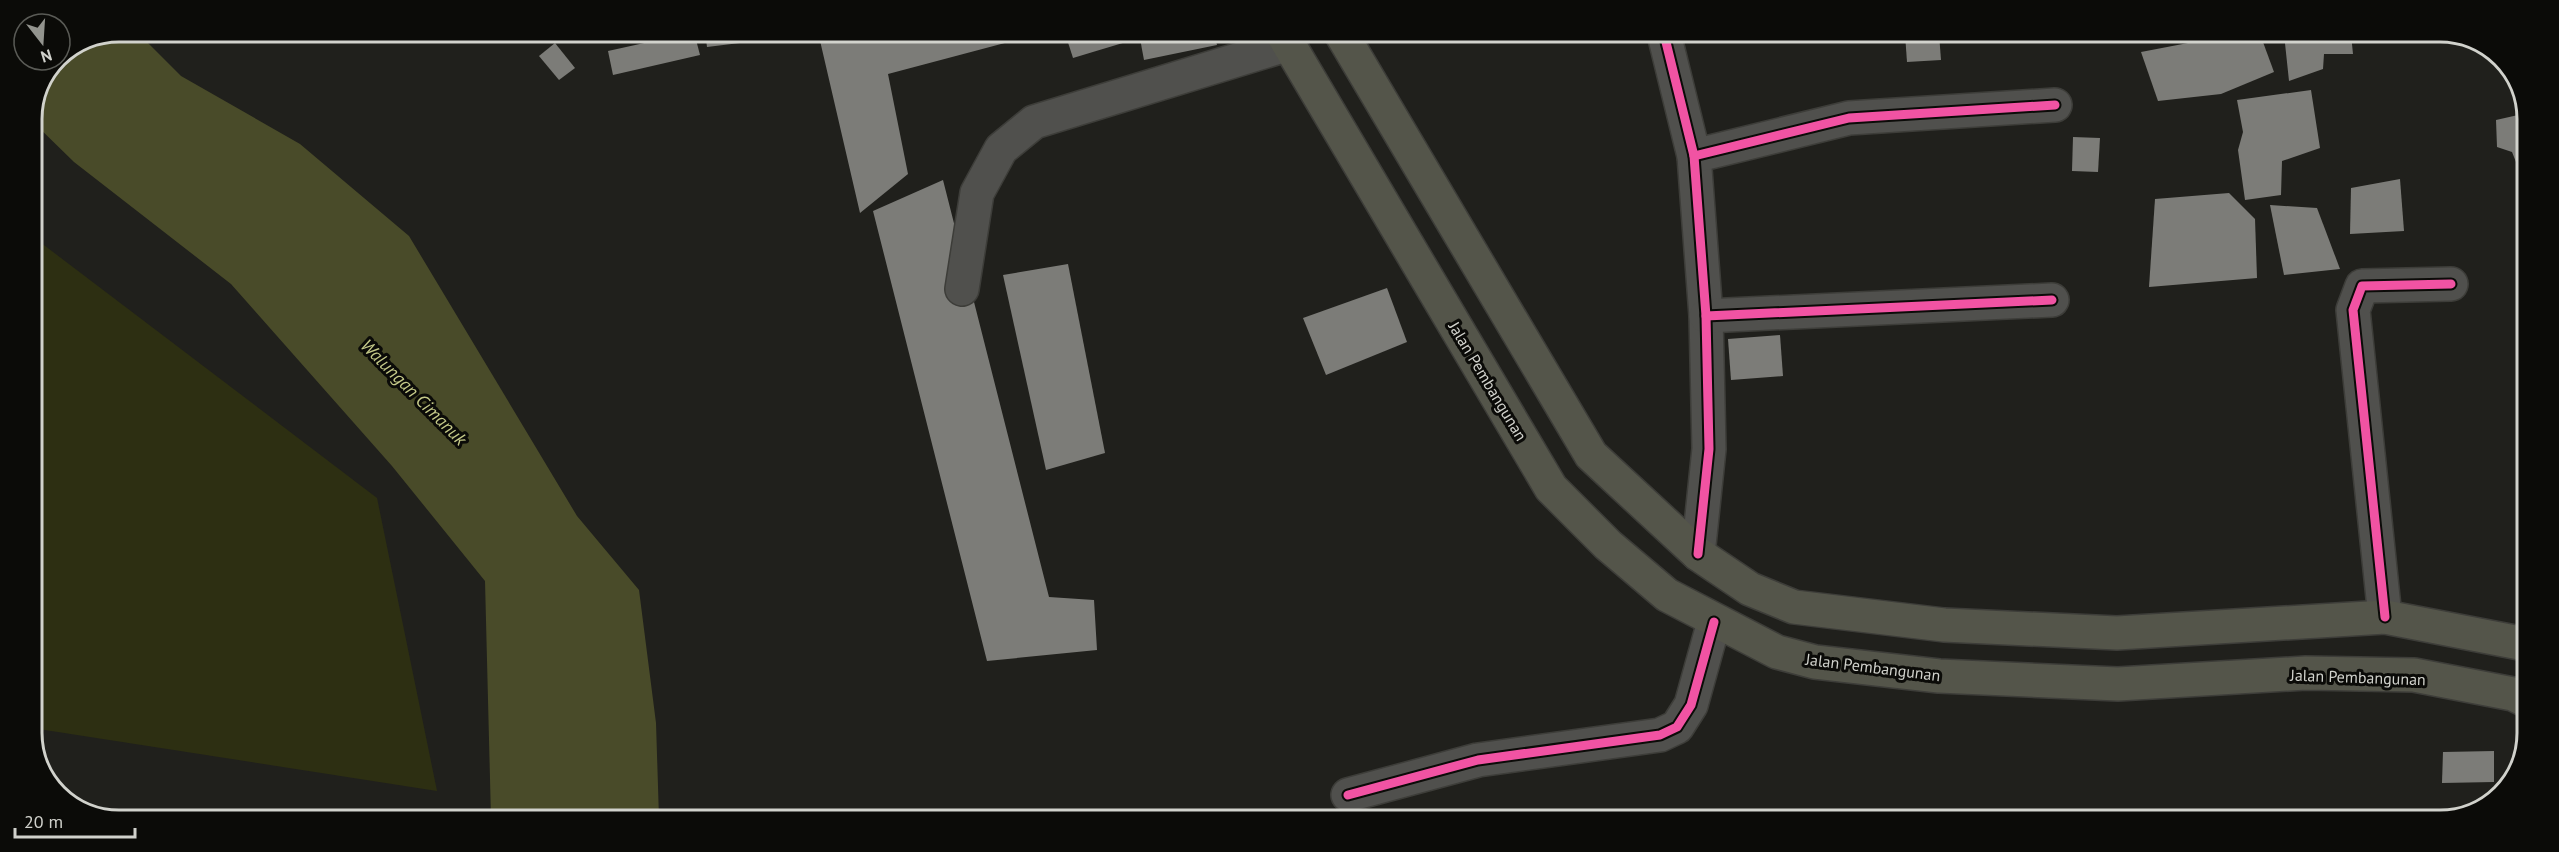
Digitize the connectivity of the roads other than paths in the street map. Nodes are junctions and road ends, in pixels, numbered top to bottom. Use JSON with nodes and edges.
{"nodes":[{"id":1,"x":1273,"y":42,"type":"edge"},
{"id":2,"x":1287,"y":42,"type":"edge"},
{"id":3,"x":1346,"y":42,"type":"edge"},
{"id":4,"x":1666,"y":42,"type":"edge"},
{"id":5,"x":2055,"y":105,"type":"dead end"},
{"id":6,"x":1694,"y":156,"type":"junction"},
{"id":7,"x":2451,"y":284,"type":"dead end"},
{"id":8,"x":962,"y":289,"type":"dead end"},
{"id":9,"x":2052,"y":300,"type":"dead end"},
{"id":10,"x":1706,"y":316,"type":"junction"},
{"id":11,"x":1698,"y":554,"type":"junction"},
{"id":12,"x":2385,"y":617,"type":"junction"},
{"id":13,"x":1714,"y":622,"type":"junction"},
{"id":14,"x":2517,"y":642,"type":"edge"},
{"id":15,"x":2517,"y":696,"type":"edge"},
{"id":16,"x":1348,"y":795,"type":"dead end"}],
"edges":[{"from":1,"to":8,"type":"street"},
{"from":2,"to":13,"type":"main road","name":"Jalan Pembangunan"},
{"from":3,"to":11,"type":"main road"},
{"from":4,"to":6,"type":"street"},
{"from":5,"to":6,"type":"street"},
{"from":6,"to":10,"type":"street"},
{"from":7,"to":12,"type":"street"},
{"from":9,"to":10,"type":"street"},
{"from":10,"to":11,"type":"street"},
{"from":11,"to":12,"type":"main road"},
{"from":12,"to":14,"type":"main road"},
{"from":13,"to":15,"type":"main road","name":"Jalan Pembangunan"},
{"from":13,"to":16,"type":"street"}]}
